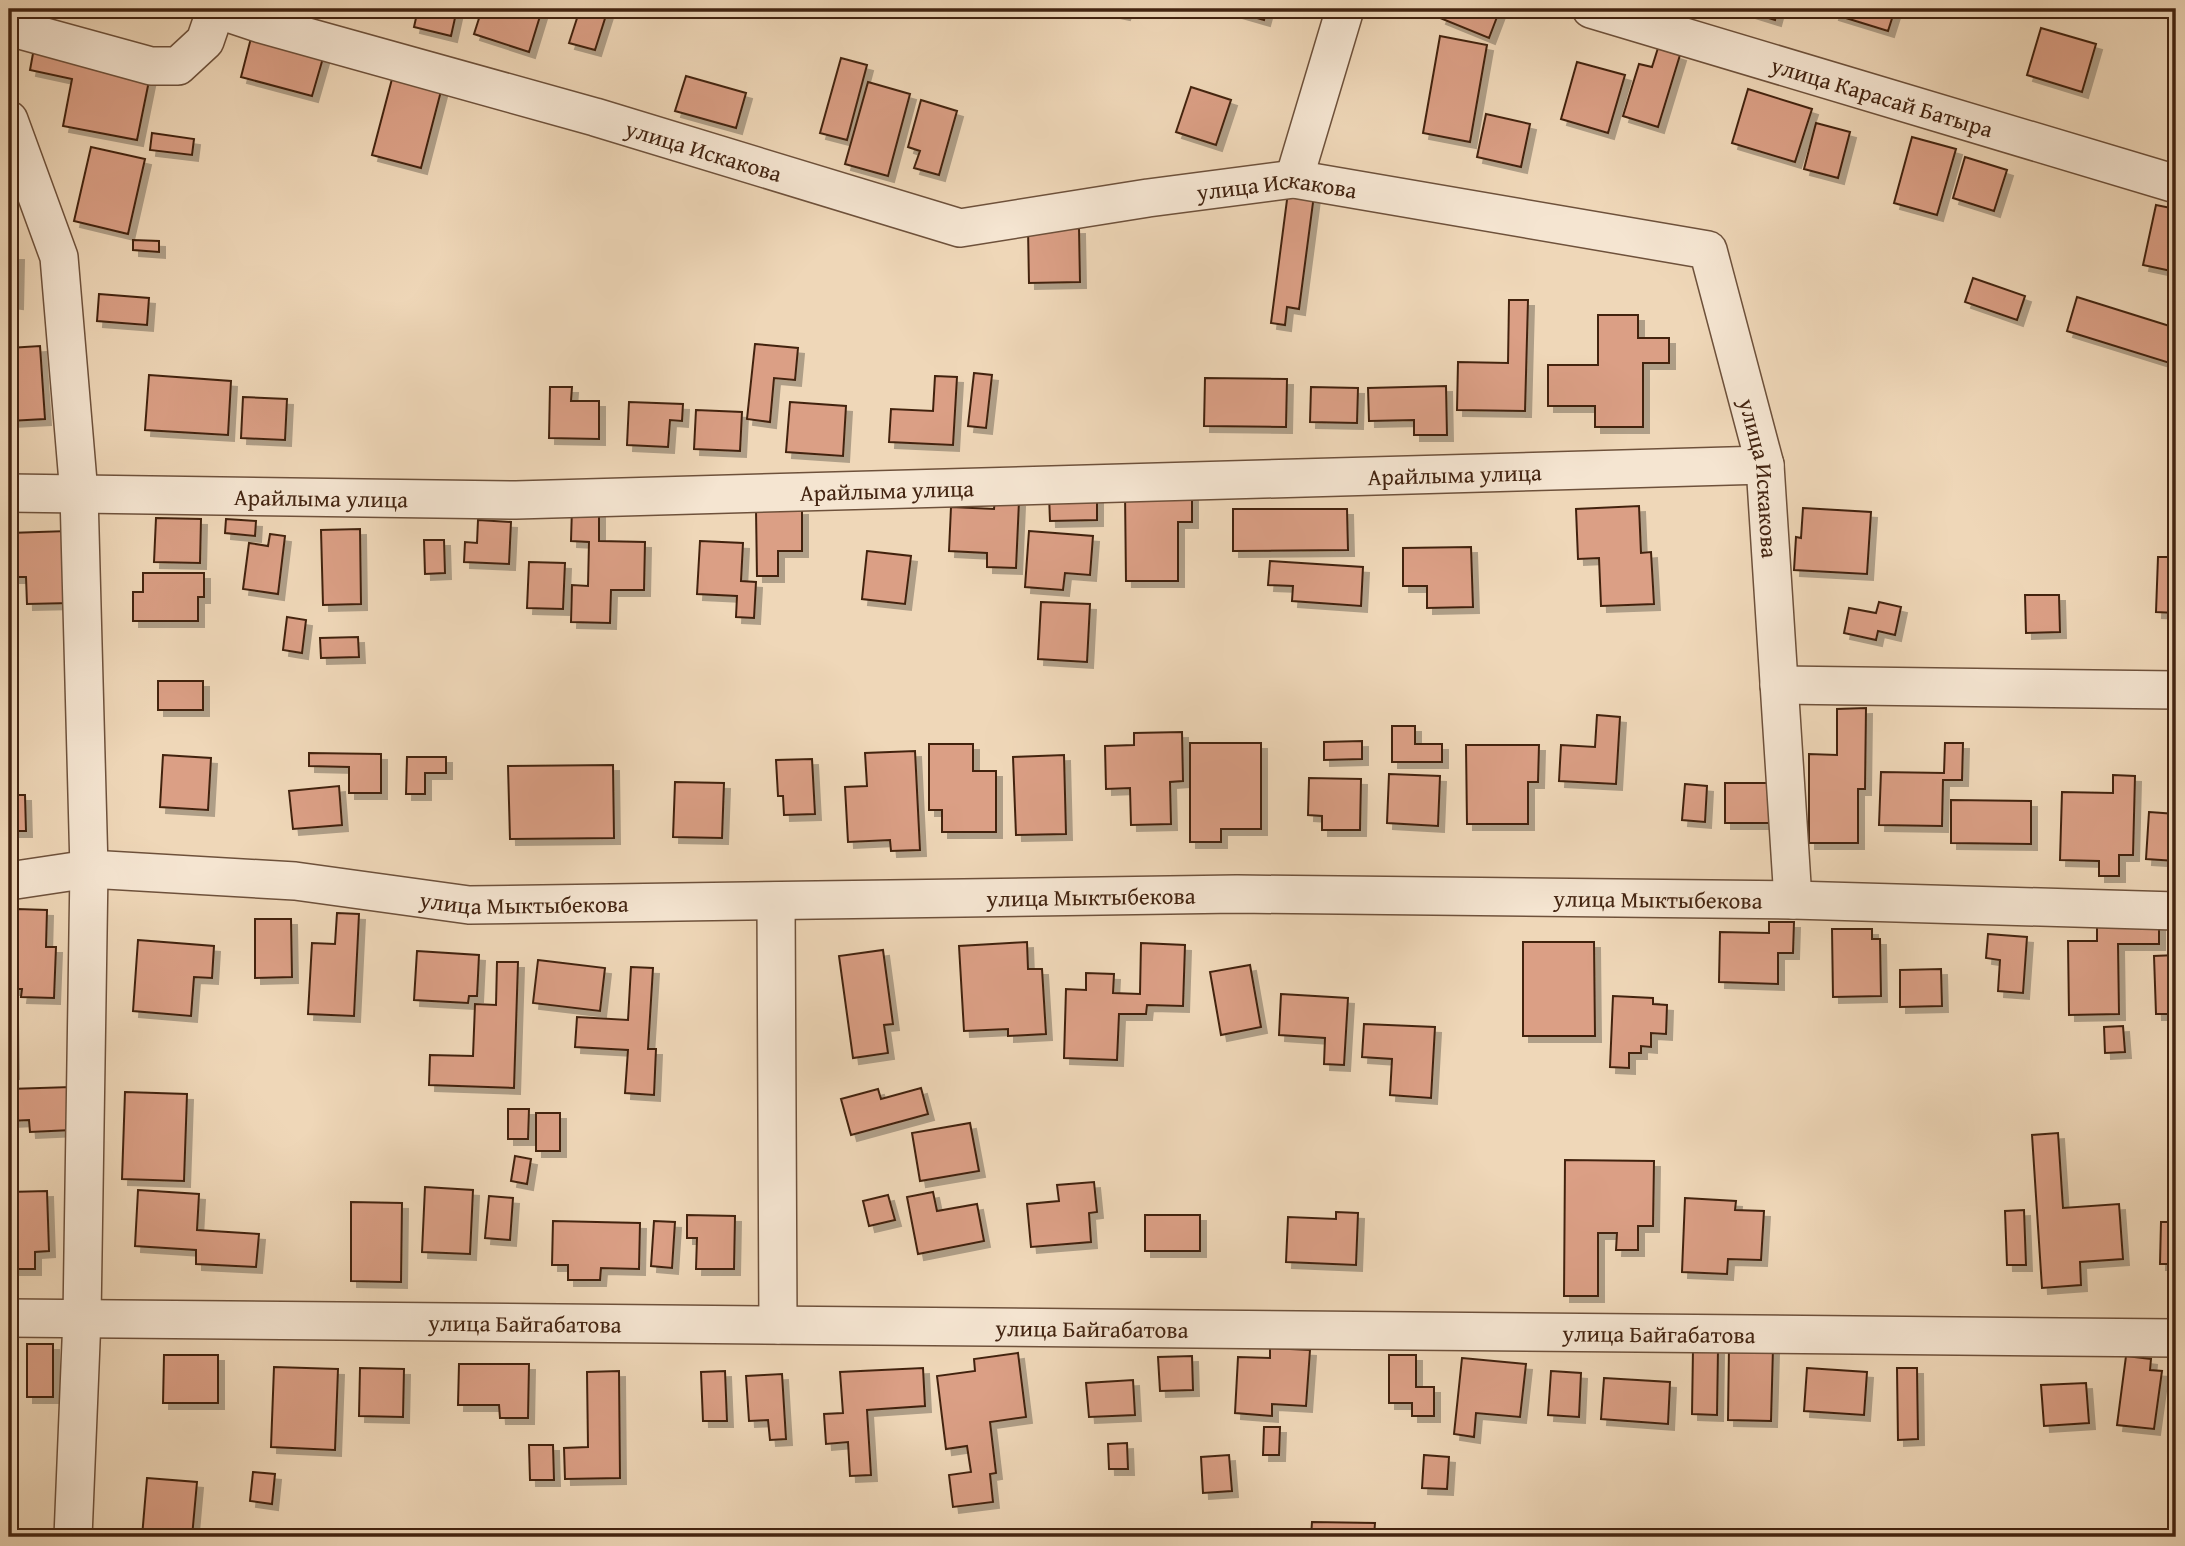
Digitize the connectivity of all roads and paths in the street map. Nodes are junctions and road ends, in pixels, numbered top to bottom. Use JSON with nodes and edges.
{"nodes":[{"id":1,"x":216,"y":9,"type":"edge"},
{"id":2,"x":1345,"y":9,"type":"edge"},
{"id":3,"x":1591,"y":9,"type":"edge"},
{"id":4,"x":9,"y":27,"type":"edge"},
{"id":5,"x":9,"y":120,"type":"edge"},
{"id":6,"x":1294,"y":179,"type":"junction"},
{"id":7,"x":2176,"y":184,"type":"edge"},
{"id":8,"x":1765,"y":465,"type":"junction"},
{"id":9,"x":9,"y":493,"type":"edge"},
{"id":10,"x":79,"y":494,"type":"junction"},
{"id":11,"x":1779,"y":685,"type":"junction"},
{"id":12,"x":2176,"y":690,"type":"edge"},
{"id":13,"x":89,"y":869,"type":"junction"},
{"id":14,"x":9,"y":881,"type":"edge"},
{"id":15,"x":1793,"y":900,"type":"junction"},
{"id":16,"x":776,"y":901,"type":"junction"},
{"id":17,"x":2176,"y":911,"type":"edge"},
{"id":18,"x":9,"y":1318,"type":"edge"},
{"id":19,"x":82,"y":1318,"type":"junction"},
{"id":20,"x":778,"y":1325,"type":"junction"},
{"id":21,"x":2176,"y":1338,"type":"edge"},
{"id":22,"x":73,"y":1537,"type":"edge"}],
"edges":[{"from":1,"to":4,"type":"street","name":"улица Искакова"},
{"from":1,"to":6,"type":"street","name":"улица Искакова"},
{"from":2,"to":6,"type":"street"},
{"from":3,"to":7,"type":"street","name":"улица Карасай Батыра"},
{"from":5,"to":10,"type":"street"},
{"from":6,"to":8,"type":"street","name":"улица Искакова"},
{"from":8,"to":10,"type":"street","name":"Арайлыма улица"},
{"from":8,"to":11,"type":"street","name":"улица Искакова"},
{"from":9,"to":10,"type":"street","name":"Арайлыма улица"},
{"from":10,"to":13,"type":"street"},
{"from":11,"to":12,"type":"street"},
{"from":11,"to":15,"type":"street","name":"улица Искакова"},
{"from":13,"to":14,"type":"street","name":"улица Мыктыбекова"},
{"from":13,"to":16,"type":"street","name":"улица Мыктыбекова"},
{"from":13,"to":19,"type":"street"},
{"from":15,"to":16,"type":"street","name":"улица Мыктыбекова"},
{"from":15,"to":17,"type":"street","name":"улица Мыктыбекова"},
{"from":16,"to":20,"type":"street"},
{"from":18,"to":19,"type":"street","name":"улица Байгабатова"},
{"from":19,"to":20,"type":"street","name":"улица Байгабатова"},
{"from":19,"to":22,"type":"street"},
{"from":20,"to":21,"type":"street","name":"улица Байгабатова"}]}
